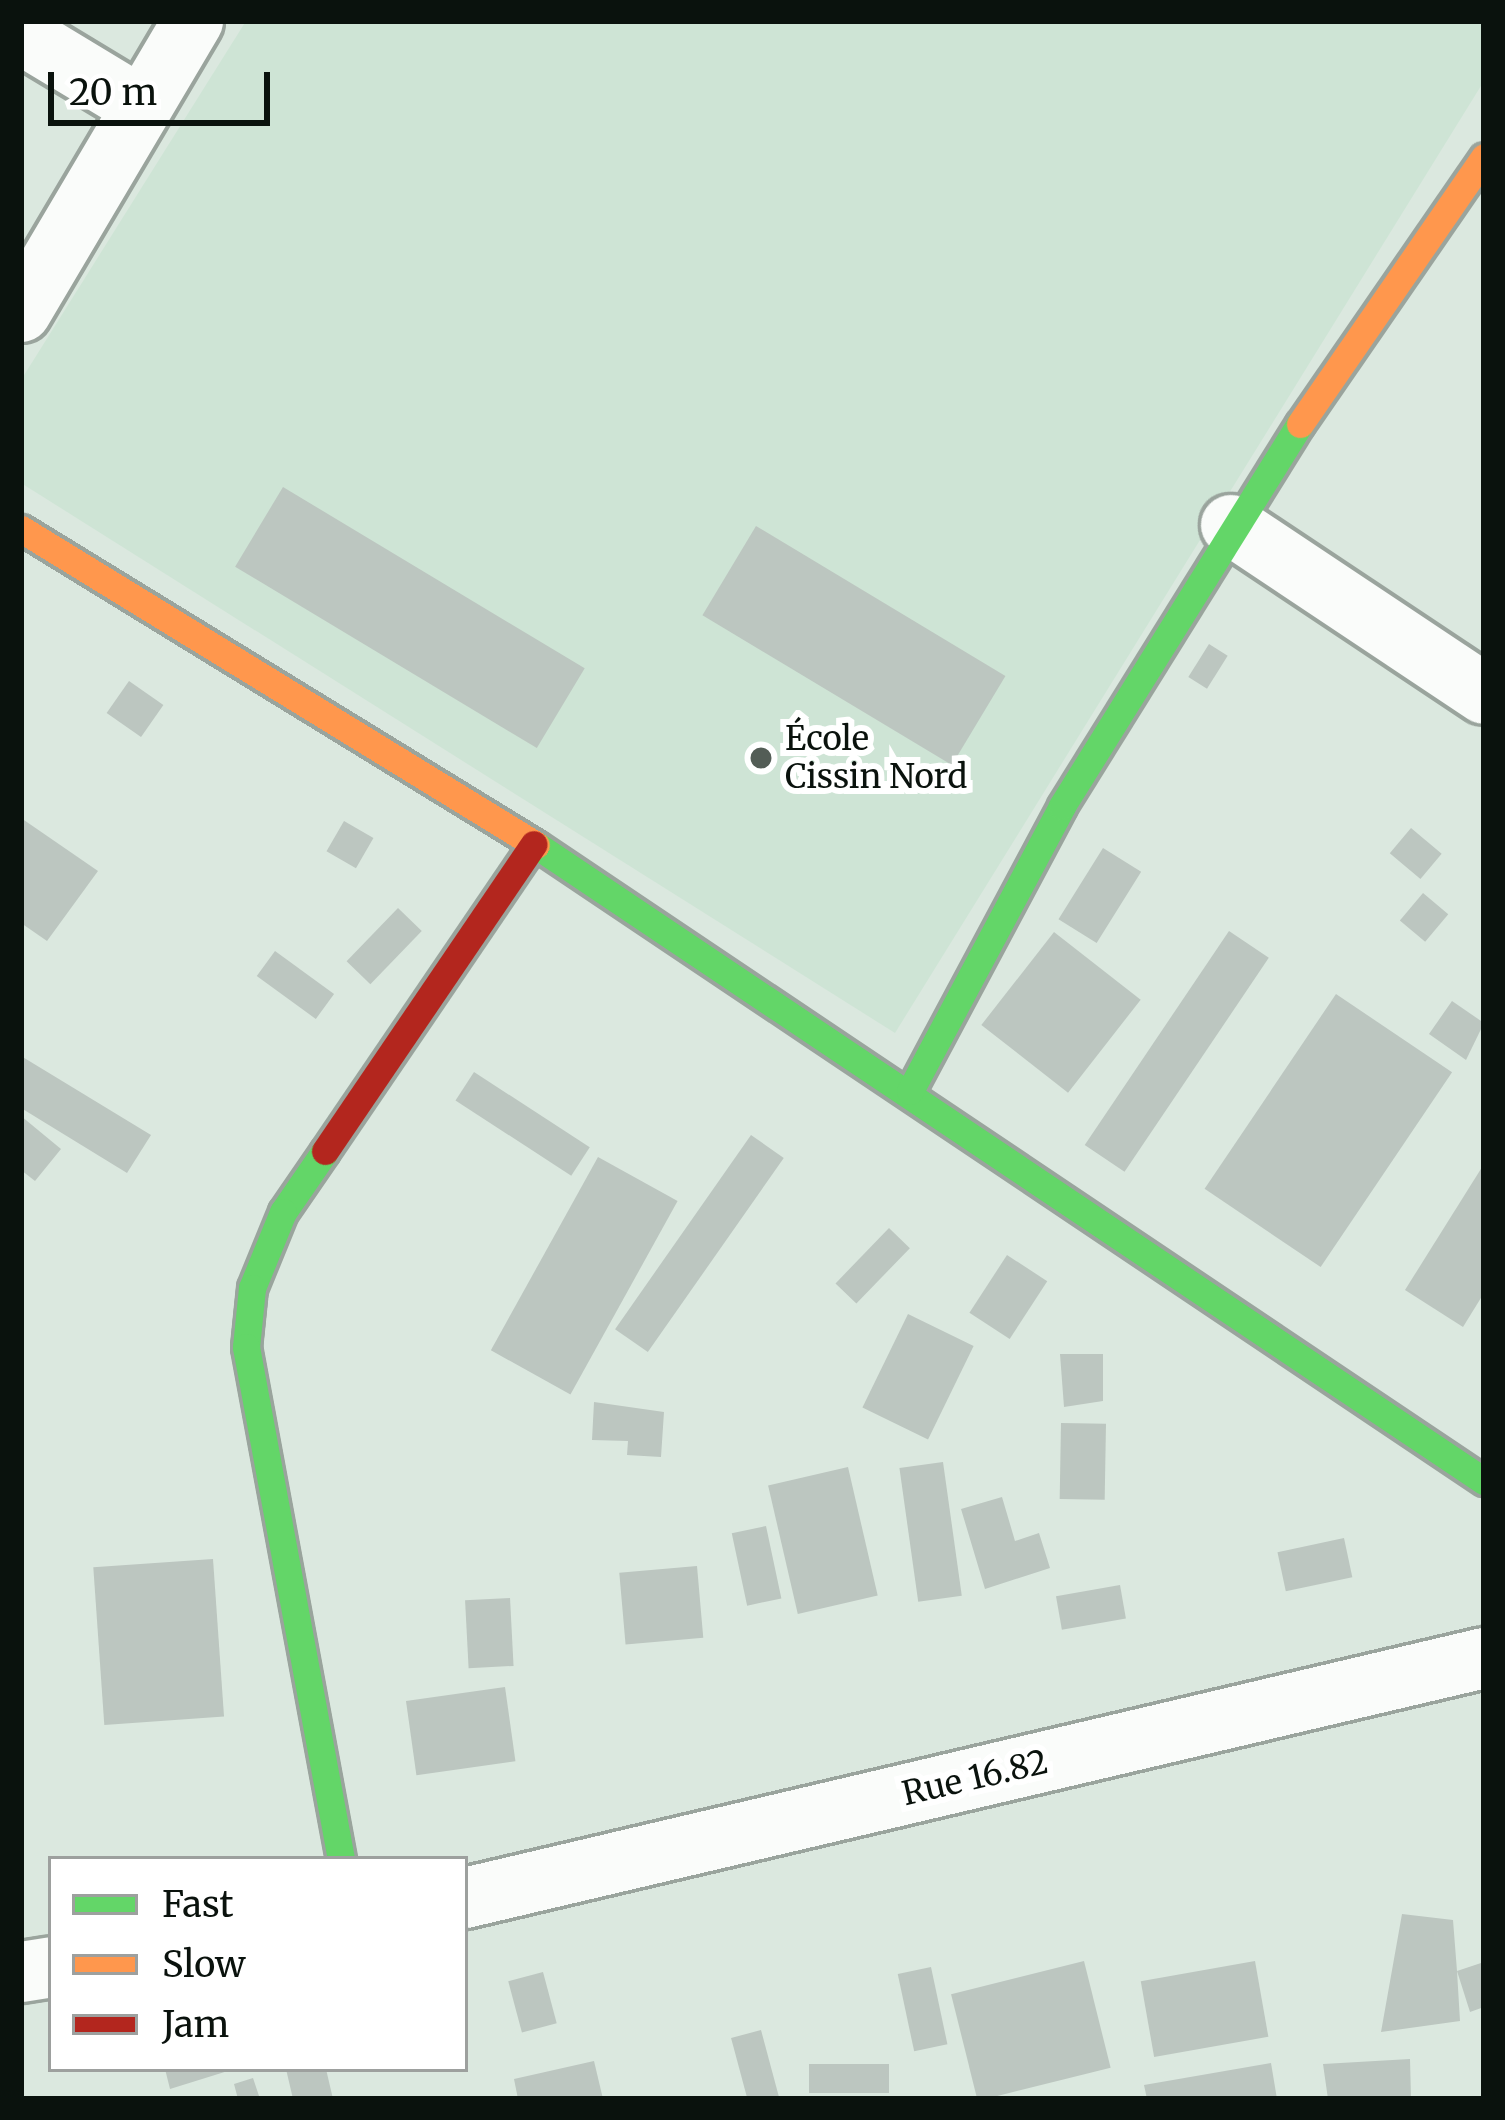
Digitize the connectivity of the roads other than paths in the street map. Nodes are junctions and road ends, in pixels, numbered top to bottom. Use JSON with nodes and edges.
{"nodes":[{"id":1,"x":194,"y":21,"type":"edge"},
{"id":2,"x":21,"y":34,"type":"edge"},
{"id":3,"x":142,"y":107,"type":"junction"},
{"id":4,"x":1484,"y":157,"type":"edge"},
{"id":5,"x":21,"y":311,"type":"edge"},
{"id":6,"x":1231,"y":525,"type":"junction"},
{"id":7,"x":21,"y":529,"type":"edge"},
{"id":8,"x":1484,"y":694,"type":"edge"},
{"id":9,"x":534,"y":844,"type":"junction"},
{"id":10,"x":910,"y":1090,"type":"junction"},
{"id":11,"x":1484,"y":1480,"type":"edge"},
{"id":12,"x":1484,"y":1658,"type":"edge"},
{"id":13,"x":340,"y":1856,"type":"edge"},
{"id":14,"x":468,"y":1897,"type":"edge"}],
"edges":[{"from":1,"to":3,"type":"street"},
{"from":2,"to":3,"type":"street"},
{"from":3,"to":5,"type":"street"},
{"from":4,"to":6,"type":"street"},
{"from":6,"to":8,"type":"street"},
{"from":6,"to":10,"type":"street"},
{"from":7,"to":9,"type":"street"},
{"from":9,"to":10,"type":"street"},
{"from":9,"to":13,"type":"street"},
{"from":10,"to":11,"type":"street"},
{"from":12,"to":14,"type":"street","name":"Rue 16.82"}]}
